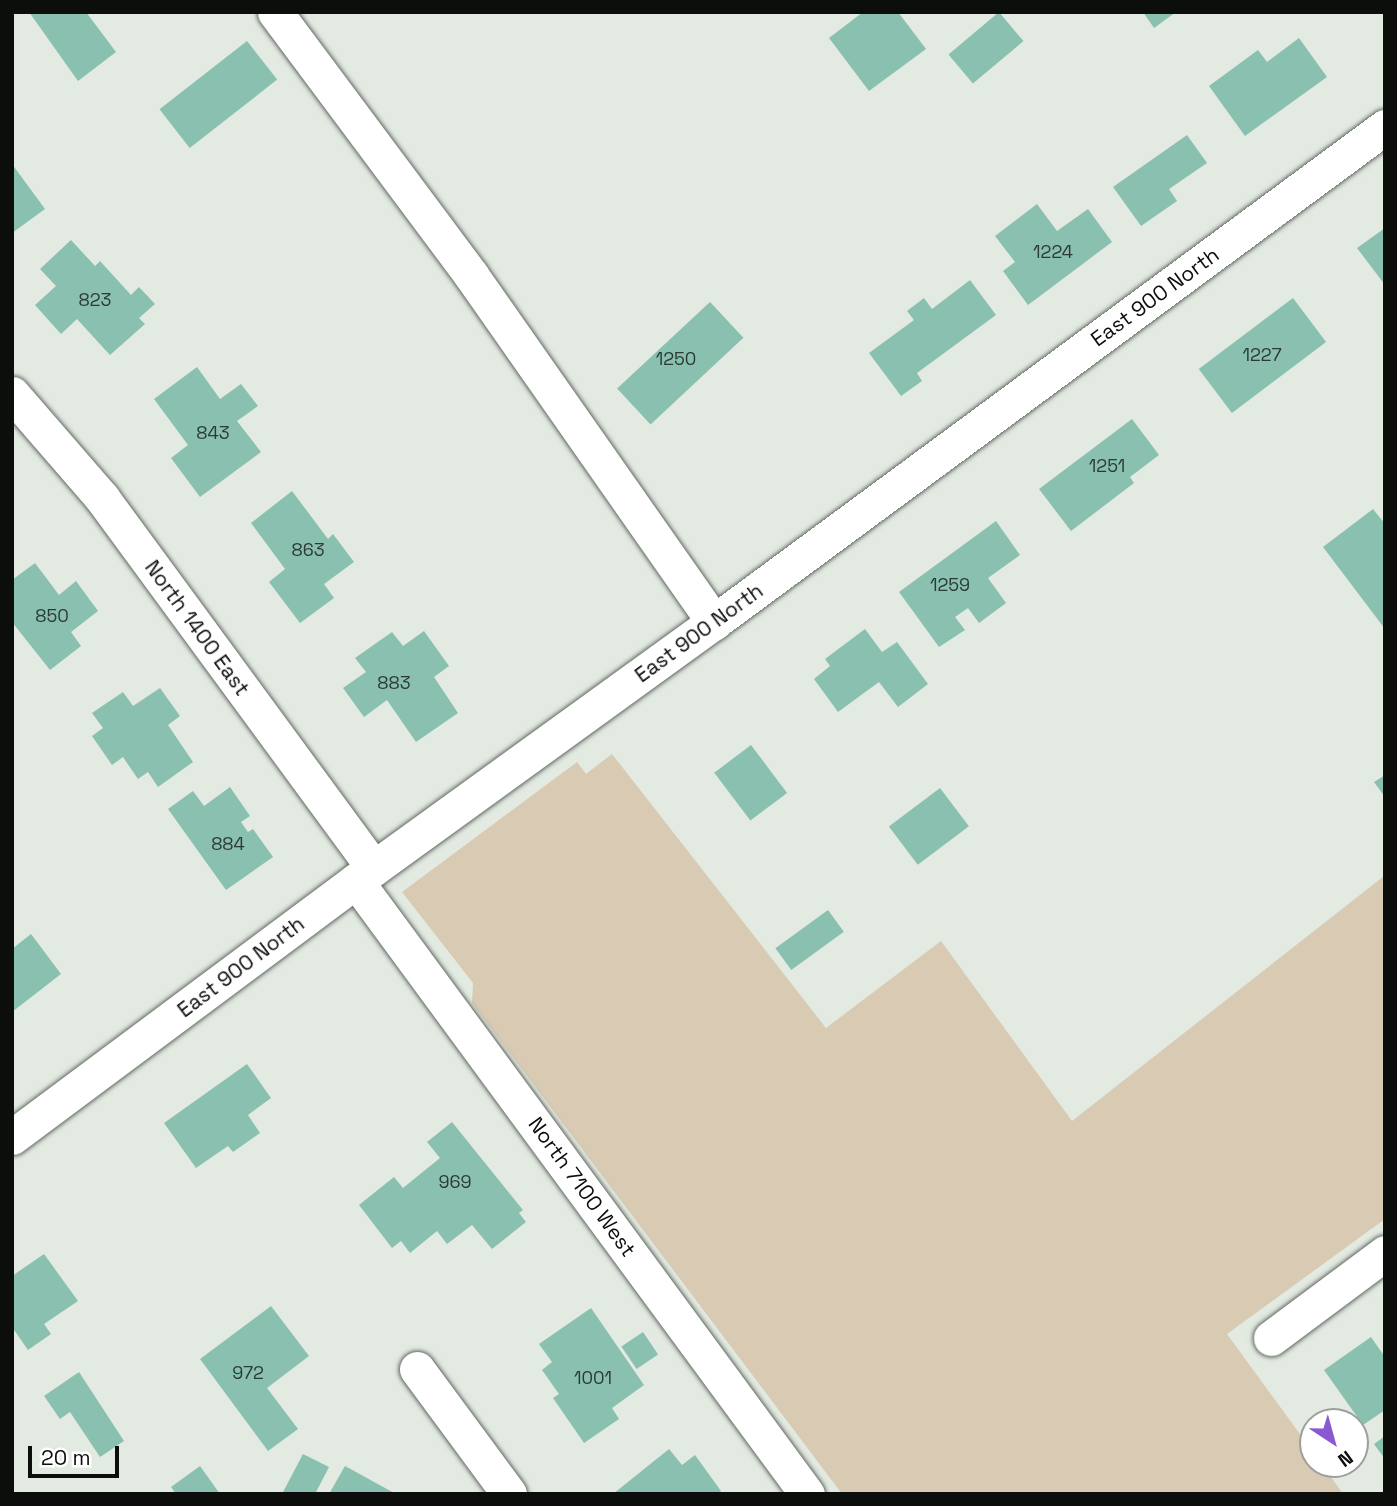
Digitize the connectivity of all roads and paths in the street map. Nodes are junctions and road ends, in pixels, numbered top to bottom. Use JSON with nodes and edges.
{"nodes":[{"id":1,"x":275,"y":12,"type":"edge"},
{"id":2,"x":1385,"y":128,"type":"edge"},
{"id":3,"x":12,"y":394,"type":"edge"},
{"id":4,"x":714,"y":622,"type":"junction"},
{"id":5,"x":365,"y":874,"type":"junction"},
{"id":6,"x":12,"y":1137,"type":"edge"},
{"id":7,"x":1385,"y":1253,"type":"edge"},
{"id":8,"x":1271,"y":1338,"type":"dead end"},
{"id":9,"x":417,"y":1369,"type":"dead end"},
{"id":10,"x":509,"y":1494,"type":"edge"},
{"id":11,"x":807,"y":1494,"type":"edge"}],
"edges":[{"from":1,"to":4,"type":"street"},
{"from":2,"to":4,"type":"street","name":"East 900 North"},
{"from":3,"to":5,"type":"street","name":"North 1400 East"},
{"from":4,"to":5,"type":"street","name":"East 900 North"},
{"from":5,"to":6,"type":"street","name":"East 900 North"},
{"from":5,"to":11,"type":"street","name":"North 7100 West"},
{"from":7,"to":8,"type":"street"},
{"from":9,"to":10,"type":"street"}]}
